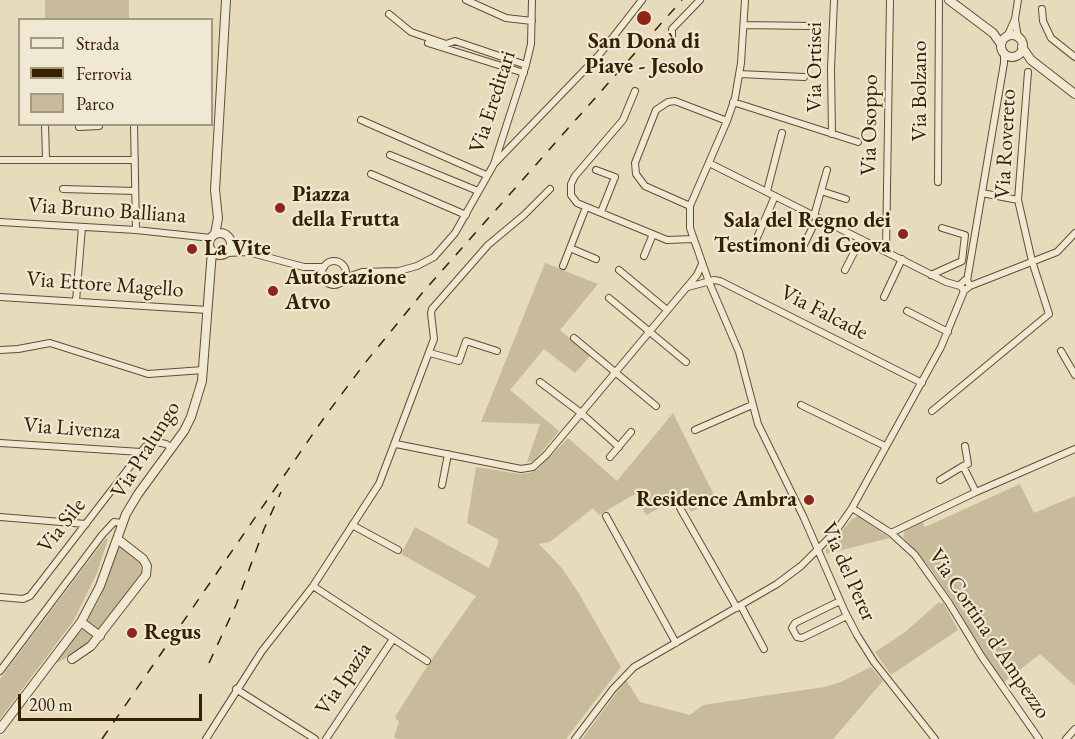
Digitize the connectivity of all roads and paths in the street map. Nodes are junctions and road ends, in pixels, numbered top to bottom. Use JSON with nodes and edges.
{"nodes":[{"id":1,"x":226,"y":0,"type":"edge"},
{"id":2,"x":466,"y":0,"type":"edge"},
{"id":3,"x":532,"y":0,"type":"edge"},
{"id":4,"x":642,"y":0,"type":"edge"},
{"id":5,"x":700,"y":0,"type":"edge"},
{"id":6,"x":745,"y":0,"type":"edge"},
{"id":7,"x":834,"y":0,"type":"edge"},
{"id":8,"x":890,"y":0,"type":"edge"},
{"id":9,"x":939,"y":0,"type":"edge"},
{"id":10,"x":949,"y":0,"type":"edge"},
{"id":11,"x":1018,"y":0,"type":"edge"},
{"id":12,"x":1042,"y":9,"type":"dead end"},
{"id":13,"x":389,"y":14,"type":"dead end"},
{"id":14,"x":1015,"y":19,"type":"junction"},
{"id":15,"x":532,"y":21,"type":"junction"},
{"id":16,"x":745,"y":25,"type":"junction"},
{"id":17,"x":809,"y":26,"type":"dead end"},
{"id":18,"x":672,"y":38,"type":"dead end"},
{"id":19,"x":1018,"y":38,"type":"junction"},
{"id":20,"x":1004,"y":40,"type":"junction"},
{"id":21,"x":428,"y":43,"type":"dead end"},
{"id":22,"x":1022,"y":47,"type":"junction"},
{"id":23,"x":1009,"y":57,"type":"junction"},
{"id":24,"x":1075,"y":57,"type":"edge"},
{"id":25,"x":1031,"y":60,"type":"junction"},
{"id":26,"x":526,"y":65,"type":"junction"},
{"id":27,"x":1028,"y":72,"type":"dead end"},
{"id":28,"x":524,"y":73,"type":"junction"},
{"id":29,"x":739,"y":74,"type":"junction"},
{"id":30,"x":804,"y":77,"type":"dead end"},
{"id":31,"x":635,"y":91,"type":"dead end"},
{"id":32,"x":1075,"y":94,"type":"edge"},
{"id":33,"x":733,"y":102,"type":"junction"},
{"id":34,"x":361,"y":120,"type":"dead end"},
{"id":35,"x":727,"y":121,"type":"junction"},
{"id":36,"x":45,"y":126,"type":"edge"},
{"id":37,"x":79,"y":126,"type":"edge"},
{"id":38,"x":99,"y":126,"type":"edge"},
{"id":39,"x":135,"y":126,"type":"edge"},
{"id":40,"x":783,"y":133,"type":"dead end"},
{"id":41,"x":832,"y":134,"type":"junction"},
{"id":42,"x":858,"y":142,"type":"dead end"},
{"id":43,"x":390,"y":155,"type":"dead end"},
{"id":44,"x":46,"y":159,"type":"junction"},
{"id":45,"x":0,"y":160,"type":"edge"},
{"id":46,"x":135,"y":160,"type":"junction"},
{"id":47,"x":709,"y":163,"type":"junction"},
{"id":48,"x":494,"y":164,"type":"junction"},
{"id":49,"x":596,"y":170,"type":"dead end"},
{"id":50,"x":827,"y":170,"type":"dead end"},
{"id":51,"x":371,"y":174,"type":"dead end"},
{"id":52,"x":486,"y":175,"type":"junction"},
{"id":53,"x":938,"y":182,"type":"dead end"},
{"id":54,"x":63,"y":189,"type":"dead end"},
{"id":55,"x":550,"y":189,"type":"dead end"},
{"id":56,"x":135,"y":191,"type":"junction"},
{"id":57,"x":478,"y":191,"type":"junction"},
{"id":58,"x":766,"y":191,"type":"junction"},
{"id":59,"x":821,"y":191,"type":"junction"},
{"id":60,"x":982,"y":193,"type":"junction"},
{"id":61,"x":776,"y":196,"type":"junction"},
{"id":62,"x":846,"y":199,"type":"dead end"},
{"id":63,"x":1018,"y":200,"type":"junction"},
{"id":64,"x":690,"y":206,"type":"junction"},
{"id":65,"x":586,"y":207,"type":"junction"},
{"id":66,"x":601,"y":213,"type":"junction"},
{"id":67,"x":466,"y":215,"type":"junction"},
{"id":68,"x":815,"y":217,"type":"junction"},
{"id":69,"x":218,"y":218,"type":"junction"},
{"id":70,"x":0,"y":222,"type":"edge"},
{"id":71,"x":82,"y":227,"type":"junction"},
{"id":72,"x":942,"y":228,"type":"dead end"},
{"id":73,"x":136,"y":230,"type":"junction"},
{"id":74,"x":1075,"y":233,"type":"edge"},
{"id":75,"x":225,"y":234,"type":"junction"},
{"id":76,"x":652,"y":234,"type":"junction"},
{"id":77,"x":213,"y":236,"type":"junction"},
{"id":78,"x":693,"y":239,"type":"junction"},
{"id":79,"x":861,"y":239,"type":"junction"},
{"id":80,"x":756,"y":240,"type":"dead end"},
{"id":81,"x":231,"y":241,"type":"junction"},
{"id":82,"x":570,"y":248,"type":"junction"},
{"id":83,"x":802,"y":249,"type":"dead end"},
{"id":84,"x":886,"y":250,"type":"junction"},
{"id":85,"x":212,"y":251,"type":"junction"},
{"id":86,"x":248,"y":252,"type":"junction"},
{"id":87,"x":225,"y":253,"type":"junction"},
{"id":88,"x":644,"y":256,"type":"dead end"},
{"id":89,"x":596,"y":259,"type":"dead end"},
{"id":90,"x":902,"y":259,"type":"junction"},
{"id":91,"x":1032,"y":261,"type":"junction"},
{"id":92,"x":702,"y":264,"type":"junction"},
{"id":93,"x":563,"y":266,"type":"dead end"},
{"id":94,"x":304,"y":267,"type":"junction"},
{"id":95,"x":324,"y":267,"type":"junction"},
{"id":96,"x":344,"y":267,"type":"junction"},
{"id":97,"x":619,"y":270,"type":"dead end"},
{"id":98,"x":845,"y":270,"type":"dead end"},
{"id":99,"x":362,"y":272,"type":"junction"},
{"id":100,"x":211,"y":273,"type":"junction"},
{"id":101,"x":932,"y":274,"type":"junction"},
{"id":102,"x":322,"y":276,"type":"junction"},
{"id":103,"x":345,"y":278,"type":"junction"},
{"id":104,"x":709,"y":282,"type":"junction"},
{"id":105,"x":965,"y":286,"type":"junction"},
{"id":106,"x":687,"y":287,"type":"junction"},
{"id":107,"x":0,"y":297,"type":"edge"},
{"id":108,"x":884,"y":297,"type":"dead end"},
{"id":109,"x":609,"y":298,"type":"dead end"},
{"id":110,"x":76,"y":301,"type":"junction"},
{"id":111,"x":207,"y":310,"type":"junction"},
{"id":112,"x":667,"y":310,"type":"junction"},
{"id":113,"x":907,"y":311,"type":"dead end"},
{"id":114,"x":649,"y":331,"type":"junction"},
{"id":115,"x":948,"y":332,"type":"junction"},
{"id":116,"x":574,"y":338,"type":"dead end"},
{"id":117,"x":0,"y":350,"type":"edge"},
{"id":118,"x":497,"y":351,"type":"dead end"},
{"id":119,"x":1061,"y":351,"type":"dead end"},
{"id":120,"x":429,"y":352,"type":"junction"},
{"id":121,"x":686,"y":362,"type":"dead end"},
{"id":122,"x":203,"y":370,"type":"junction"},
{"id":123,"x":615,"y":372,"type":"junction"},
{"id":124,"x":1075,"y":375,"type":"edge"},
{"id":125,"x":540,"y":382,"type":"dead end"},
{"id":126,"x":922,"y":383,"type":"junction"},
{"id":127,"x":752,"y":405,"type":"junction"},
{"id":128,"x":801,"y":405,"type":"dead end"},
{"id":129,"x":656,"y":406,"type":"dead end"},
{"id":130,"x":932,"y":411,"type":"dead end"},
{"id":131,"x":581,"y":413,"type":"junction"},
{"id":132,"x":166,"y":425,"type":"dead end"},
{"id":133,"x":695,"y":430,"type":"dead end"},
{"id":134,"x":631,"y":432,"type":"dead end"},
{"id":135,"x":0,"y":443,"type":"edge"},
{"id":136,"x":152,"y":443,"type":"junction"},
{"id":137,"x":396,"y":444,"type":"junction"},
{"id":138,"x":885,"y":446,"type":"junction"},
{"id":139,"x":619,"y":447,"type":"junction"},
{"id":140,"x":965,"y":447,"type":"dead end"},
{"id":141,"x":172,"y":448,"type":"junction"},
{"id":142,"x":1075,"y":449,"type":"edge"},
{"id":143,"x":141,"y":452,"type":"junction"},
{"id":144,"x":448,"y":454,"type":"junction"},
{"id":145,"x":610,"y":457,"type":"dead end"},
{"id":146,"x":963,"y":466,"type":"junction"},
{"id":147,"x":940,"y":480,"type":"dead end"},
{"id":148,"x":442,"y":485,"type":"dead end"},
{"id":149,"x":976,"y":492,"type":"junction"},
{"id":150,"x":680,"y":508,"type":"dead end"},
{"id":151,"x":852,"y":508,"type":"junction"},
{"id":152,"x":606,"y":516,"type":"dead end"},
{"id":153,"x":0,"y":518,"type":"edge"},
{"id":154,"x":122,"y":523,"type":"junction"},
{"id":155,"x":86,"y":524,"type":"junction"},
{"id":156,"x":352,"y":525,"type":"junction"},
{"id":157,"x":891,"y":533,"type":"junction"},
{"id":158,"x":118,"y":539,"type":"junction"},
{"id":159,"x":398,"y":550,"type":"dead end"},
{"id":160,"x":818,"y":550,"type":"junction"},
{"id":161,"x":313,"y":586,"type":"junction"},
{"id":162,"x":0,"y":597,"type":"edge"},
{"id":163,"x":840,"y":601,"type":"junction"},
{"id":164,"x":739,"y":607,"type":"junction"},
{"id":165,"x":847,"y":616,"type":"junction"},
{"id":166,"x":81,"y":622,"type":"junction"},
{"id":167,"x":100,"y":636,"type":"junction"},
{"id":168,"x":393,"y":639,"type":"junction"},
{"id":169,"x":676,"y":642,"type":"junction"},
{"id":170,"x":764,"y":649,"type":"dead end"},
{"id":171,"x":72,"y":659,"type":"dead end"},
{"id":172,"x":427,"y":661,"type":"dead end"},
{"id":173,"x":0,"y":671,"type":"edge"},
{"id":174,"x":236,"y":689,"type":"junction"},
{"id":175,"x":0,"y":729,"type":"edge"},
{"id":176,"x":1075,"y":729,"type":"edge"},
{"id":177,"x":206,"y":739,"type":"edge"},
{"id":178,"x":315,"y":739,"type":"edge"},
{"id":179,"x":326,"y":739,"type":"edge"},
{"id":180,"x":575,"y":739,"type":"edge"},
{"id":181,"x":934,"y":739,"type":"edge"},
{"id":182,"x":1039,"y":739,"type":"edge"},
{"id":183,"x":1066,"y":739,"type":"edge"}],
"edges":[{"from":1,"to":69,"type":"street","name":"Via Pralungo"},
{"from":2,"to":15,"type":"street","name":"Via Ereditari"},
{"from":3,"to":15,"type":"street","name":"Via Ereditari"},
{"from":4,"to":48,"type":"street"},
{"from":5,"to":18,"type":"street"},
{"from":6,"to":16,"type":"street","name":"Via del Perer"},
{"from":7,"to":41,"type":"street","name":"Via Ortisei"},
{"from":8,"to":84,"type":"street","name":"Via Osoppo"},
{"from":9,"to":53,"type":"street","name":"Via Bolzano"},
{"from":10,"to":20,"type":"street"},
{"from":11,"to":14,"type":"street"},
{"from":12,"to":24,"type":"street"},
{"from":13,"to":26,"type":"street"},
{"from":14,"to":19,"type":"street"},
{"from":14,"to":20,"type":"street"},
{"from":15,"to":26,"type":"street","name":"Via Ereditari"},
{"from":16,"to":17,"type":"street"},
{"from":16,"to":29,"type":"street","name":"Via del Perer"},
{"from":19,"to":20,"type":"street"},
{"from":19,"to":22,"type":"street"},
{"from":20,"to":23,"type":"street"},
{"from":21,"to":28,"type":"street"},
{"from":22,"to":23,"type":"street"},
{"from":22,"to":25,"type":"street"},
{"from":23,"to":25,"type":"street"},
{"from":23,"to":60,"type":"street"},
{"from":25,"to":32,"type":"street"},
{"from":26,"to":28,"type":"street","name":"Via Ereditari"},
{"from":27,"to":63,"type":"street","name":"Via Rovereto"},
{"from":28,"to":48,"type":"street","name":"Via Ereditari"},
{"from":29,"to":30,"type":"street"},
{"from":29,"to":33,"type":"street","name":"Via del Perer"},
{"from":31,"to":65,"type":"street"},
{"from":33,"to":35,"type":"street","name":"Via del Perer"},
{"from":33,"to":41,"type":"street","name":"Via Ortisei"},
{"from":34,"to":52,"type":"street"},
{"from":35,"to":47,"type":"street","name":"Via del Perer"},
{"from":35,"to":64,"type":"street"},
{"from":36,"to":44,"type":"street"},
{"from":37,"to":38,"type":"street"},
{"from":39,"to":46,"type":"street"},
{"from":40,"to":58,"type":"street"},
{"from":41,"to":42,"type":"street","name":"Via Ortisei"},
{"from":43,"to":57,"type":"street"},
{"from":44,"to":45,"type":"street"},
{"from":44,"to":46,"type":"street"},
{"from":46,"to":56,"type":"street"},
{"from":47,"to":58,"type":"street"},
{"from":47,"to":64,"type":"street","name":"Via del Perer"},
{"from":48,"to":52,"type":"street","name":"Via Ereditari"},
{"from":49,"to":66,"type":"street"},
{"from":50,"to":59,"type":"street"},
{"from":51,"to":67,"type":"street"},
{"from":52,"to":57,"type":"street","name":"Via Ereditari"},
{"from":54,"to":56,"type":"street"},
{"from":55,"to":120,"type":"street"},
{"from":56,"to":73,"type":"street"},
{"from":57,"to":67,"type":"street","name":"Via Ereditari"},
{"from":58,"to":61,"type":"street"},
{"from":59,"to":62,"type":"street"},
{"from":59,"to":68,"type":"street"},
{"from":60,"to":63,"type":"street"},
{"from":60,"to":105,"type":"street"},
{"from":61,"to":68,"type":"street"},
{"from":61,"to":80,"type":"street"},
{"from":63,"to":91,"type":"street","name":"Via Rovereto"},
{"from":64,"to":78,"type":"street","name":"Via del Perer"},
{"from":65,"to":66,"type":"street"},
{"from":65,"to":82,"type":"street"},
{"from":66,"to":76,"type":"street"},
{"from":67,"to":99,"type":"street","name":"Via Ereditari"},
{"from":68,"to":79,"type":"street"},
{"from":68,"to":83,"type":"street"},
{"from":69,"to":75,"type":"street","name":"Via Pralungo"},
{"from":69,"to":77,"type":"street","name":"Via Pralungo"},
{"from":70,"to":71,"type":"street","name":"Via Bruno Balliana"},
{"from":71,"to":73,"type":"street","name":"Via Bruno Balliana"},
{"from":71,"to":110,"type":"street"},
{"from":72,"to":101,"type":"street"},
{"from":73,"to":77,"type":"street","name":"Via Bruno Balliana"},
{"from":74,"to":91,"type":"street"},
{"from":75,"to":77,"type":"street"},
{"from":75,"to":81,"type":"street","name":"Via Pralungo"},
{"from":76,"to":78,"type":"street"},
{"from":76,"to":88,"type":"street"},
{"from":77,"to":85,"type":"street","name":"Via Pralungo"},
{"from":78,"to":92,"type":"street","name":"Via del Perer"},
{"from":79,"to":84,"type":"street"},
{"from":79,"to":98,"type":"street"},
{"from":81,"to":86,"type":"street","name":"Via Ereditari"},
{"from":81,"to":87,"type":"street","name":"Via Pralungo"},
{"from":82,"to":89,"type":"street"},
{"from":82,"to":93,"type":"street"},
{"from":84,"to":90,"type":"street"},
{"from":85,"to":87,"type":"street"},
{"from":85,"to":100,"type":"street","name":"Via Pralungo"},
{"from":86,"to":87,"type":"street","name":"Via Ereditari"},
{"from":86,"to":94,"type":"street","name":"Via Ereditari"},
{"from":87,"to":100,"type":"street","name":"Via Pralungo"},
{"from":90,"to":101,"type":"street"},
{"from":90,"to":108,"type":"street"},
{"from":91,"to":105,"type":"street"},
{"from":91,"to":130,"type":"street","name":"Via Rovereto"},
{"from":92,"to":104,"type":"street","name":"Via del Perer"},
{"from":92,"to":106,"type":"street"},
{"from":94,"to":95,"type":"street","name":"Via Ereditari"},
{"from":94,"to":102,"type":"street","name":"Via Ereditari"},
{"from":95,"to":96,"type":"street","name":"Via Ereditari"},
{"from":95,"to":102,"type":"street"},
{"from":96,"to":99,"type":"street","name":"Via Ereditari"},
{"from":96,"to":103,"type":"street"},
{"from":97,"to":112,"type":"street"},
{"from":99,"to":103,"type":"street","name":"Via Ereditari"},
{"from":100,"to":111,"type":"street","name":"Via Pralungo"},
{"from":101,"to":105,"type":"street"},
{"from":102,"to":103,"type":"street","name":"Via Ereditari"},
{"from":104,"to":106,"type":"street"},
{"from":104,"to":126,"type":"street","name":"Via Falcade"},
{"from":104,"to":127,"type":"street","name":"Via del Perer"},
{"from":105,"to":115,"type":"street"},
{"from":106,"to":112,"type":"street"},
{"from":107,"to":110,"type":"street","name":"Via Ettore Magello"},
{"from":109,"to":114,"type":"street"},
{"from":110,"to":111,"type":"street","name":"Via Ettore Magello"},
{"from":111,"to":122,"type":"street","name":"Via Pralungo"},
{"from":112,"to":114,"type":"street"},
{"from":113,"to":115,"type":"street"},
{"from":114,"to":121,"type":"street"},
{"from":114,"to":123,"type":"street"},
{"from":115,"to":126,"type":"street"},
{"from":116,"to":123,"type":"street"},
{"from":117,"to":122,"type":"street"},
{"from":118,"to":120,"type":"street"},
{"from":119,"to":124,"type":"street"},
{"from":120,"to":137,"type":"street"},
{"from":122,"to":141,"type":"street","name":"Via Pralungo"},
{"from":123,"to":129,"type":"street"},
{"from":123,"to":131,"type":"street"},
{"from":125,"to":131,"type":"street"},
{"from":126,"to":138,"type":"street"},
{"from":127,"to":133,"type":"street"},
{"from":127,"to":160,"type":"street","name":"Via del Perer"},
{"from":128,"to":138,"type":"street"},
{"from":131,"to":139,"type":"street"},
{"from":131,"to":144,"type":"street"},
{"from":132,"to":136,"type":"street","name":"Via Sile"},
{"from":134,"to":139,"type":"street"},
{"from":135,"to":143,"type":"street","name":"Via Livenza"},
{"from":136,"to":141,"type":"street"},
{"from":136,"to":143,"type":"street","name":"Via Sile"},
{"from":137,"to":144,"type":"street"},
{"from":137,"to":156,"type":"street"},
{"from":138,"to":151,"type":"street"},
{"from":139,"to":145,"type":"street"},
{"from":140,"to":146,"type":"street"},
{"from":141,"to":154,"type":"street","name":"Via Pralungo"},
{"from":142,"to":149,"type":"street"},
{"from":143,"to":155,"type":"street","name":"Via Sile"},
{"from":144,"to":148,"type":"street"},
{"from":146,"to":147,"type":"street"},
{"from":146,"to":149,"type":"street"},
{"from":149,"to":157,"type":"street"},
{"from":150,"to":164,"type":"street"},
{"from":151,"to":157,"type":"street","name":"Via Cortina d'Ampezzo"},
{"from":151,"to":160,"type":"street"},
{"from":152,"to":169,"type":"street"},
{"from":153,"to":155,"type":"street"},
{"from":154,"to":158,"type":"street","name":"Via Pralungo"},
{"from":154,"to":173,"type":"street"},
{"from":155,"to":162,"type":"street","name":"Via Sile"},
{"from":156,"to":159,"type":"street"},
{"from":156,"to":161,"type":"street"},
{"from":157,"to":182,"type":"street","name":"Via Cortina d'Ampezzo"},
{"from":158,"to":166,"type":"street","name":"Via Pralungo"},
{"from":158,"to":167,"type":"street"},
{"from":160,"to":163,"type":"street","name":"Via del Perer"},
{"from":160,"to":164,"type":"street"},
{"from":161,"to":168,"type":"street","name":"Via Ipazia"},
{"from":161,"to":174,"type":"street"},
{"from":163,"to":165,"type":"street","name":"Via del Perer"},
{"from":163,"to":165,"type":"street"},
{"from":164,"to":169,"type":"street"},
{"from":164,"to":170,"type":"street"},
{"from":165,"to":181,"type":"street","name":"Via del Perer"},
{"from":166,"to":167,"type":"street"},
{"from":166,"to":175,"type":"street","name":"Via Pralungo"},
{"from":167,"to":171,"type":"street"},
{"from":168,"to":172,"type":"street","name":"Via Ipazia"},
{"from":168,"to":179,"type":"street","name":"Via Ipazia"},
{"from":169,"to":180,"type":"street"},
{"from":174,"to":177,"type":"street"},
{"from":174,"to":178,"type":"street"},
{"from":176,"to":183,"type":"street"}]}
